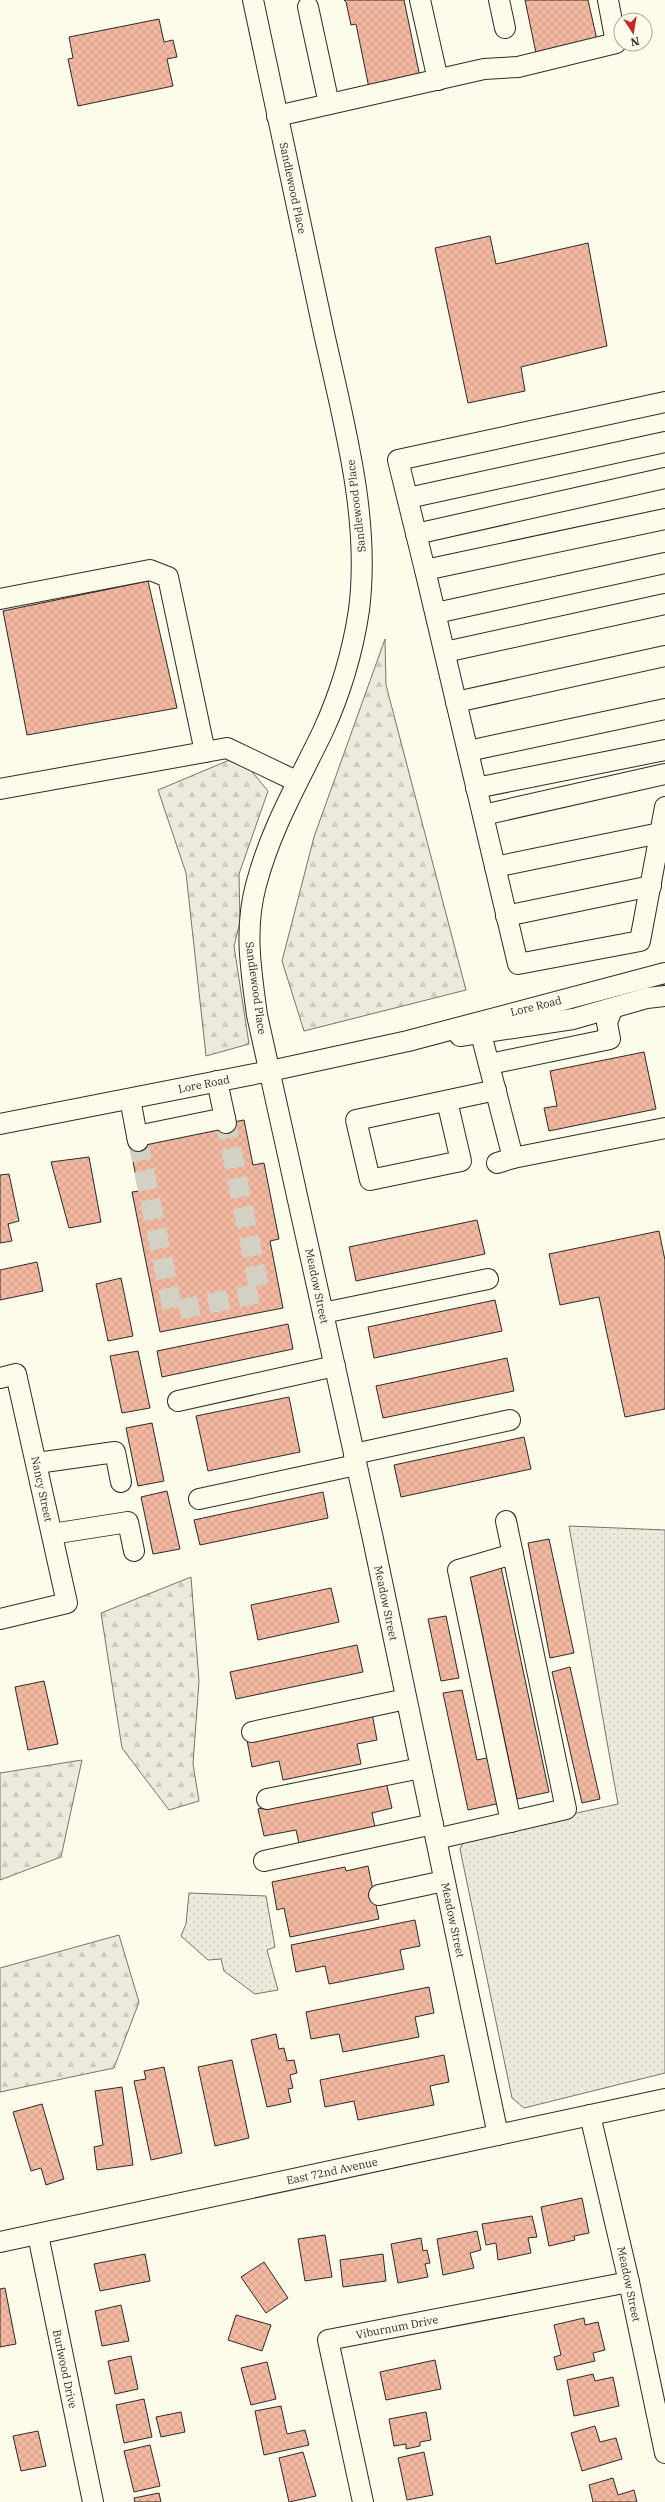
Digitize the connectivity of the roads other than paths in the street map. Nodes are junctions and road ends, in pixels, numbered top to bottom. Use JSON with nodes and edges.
{"nodes":[{"id":1,"x":253,"y":0,"type":"edge"},
{"id":2,"x":420,"y":0,"type":"edge"},
{"id":3,"x":499,"y":0,"type":"edge"},
{"id":4,"x":608,"y":0,"type":"edge"},
{"id":5,"x":308,"y":7,"type":"dead end"},
{"id":6,"x":505,"y":28,"type":"dead end"},
{"id":7,"x":438,"y":80,"type":"junction"},
{"id":8,"x":329,"y":104,"type":"junction"},
{"id":9,"x":277,"y":116,"type":"junction"},
{"id":10,"x":665,"y":402,"type":"edge"},
{"id":11,"x":665,"y":442,"type":"edge"},
{"id":12,"x":665,"y":478,"type":"edge"},
{"id":13,"x":408,"y":498,"type":"junction"},
{"id":14,"x":665,"y":519,"type":"edge"},
{"id":15,"x":416,"y":534,"type":"junction"},
{"id":16,"x":665,"y":563,"type":"edge"},
{"id":17,"x":425,"y":570,"type":"junction"},
{"id":18,"x":0,"y":599,"type":"edge"},
{"id":19,"x":665,"y":604,"type":"edge"},
{"id":20,"x":436,"y":613,"type":"junction"},
{"id":21,"x":445,"y":652,"type":"junction"},
{"id":22,"x":665,"y":656,"type":"edge"},
{"id":23,"x":456,"y":702,"type":"junction"},
{"id":24,"x":665,"y":709,"type":"edge"},
{"id":25,"x":665,"y":750,"type":"edge"},
{"id":26,"x":468,"y":751,"type":"junction"},
{"id":27,"x":205,"y":752,"type":"junction"},
{"id":28,"x":665,"y":774,"type":"edge"},
{"id":29,"x":296,"y":781,"type":"junction"},
{"id":30,"x":1,"y":784,"type":"edge"},
{"id":31,"x":476,"y":788,"type":"junction"},
{"id":32,"x":665,"y":807,"type":"edge"},
{"id":33,"x":483,"y":815,"type":"junction"},
{"id":34,"x":660,"y":833,"type":"junction"},
{"id":35,"x":495,"y":867,"type":"junction"},
{"id":36,"x":651,"y":886,"type":"junction"},
{"id":37,"x":506,"y":916,"type":"junction"},
{"id":38,"x":665,"y":973,"type":"edge"},
{"id":39,"x":665,"y":996,"type":"edge"},
{"id":40,"x":612,"y":1009,"type":"junction"},
{"id":41,"x":481,"y":1034,"type":"junction"},
{"id":42,"x":408,"y":1041,"type":"junction"},
{"id":43,"x":490,"y":1064,"type":"junction"},
{"id":44,"x":270,"y":1071,"type":"junction"},
{"id":45,"x":217,"y":1082,"type":"junction"},
{"id":46,"x":496,"y":1090,"type":"junction"},
{"id":47,"x":130,"y":1098,"type":"junction"},
{"id":48,"x":447,"y":1101,"type":"junction"},
{"id":49,"x":0,"y":1124,"type":"edge"},
{"id":50,"x":665,"y":1128,"type":"edge"},
{"id":51,"x":488,"y":1279,"type":"dead end"},
{"id":52,"x":323,"y":1313,"type":"junction"},
{"id":53,"x":335,"y":1366,"type":"junction"},
{"id":54,"x":8,"y":1376,"type":"edge"},
{"id":55,"x":178,"y":1401,"type":"dead end"},
{"id":56,"x":510,"y":1420,"type":"dead end"},
{"id":57,"x":355,"y":1459,"type":"junction"},
{"id":58,"x":37,"y":1463,"type":"junction"},
{"id":59,"x":121,"y":1482,"type":"dead end"},
{"id":60,"x":199,"y":1499,"type":"dead end"},
{"id":61,"x":506,"y":1521,"type":"dead end"},
{"id":62,"x":52,"y":1534,"type":"junction"},
{"id":63,"x":134,"y":1551,"type":"dead end"},
{"id":64,"x":513,"y":1554,"type":"junction"},
{"id":65,"x":0,"y":1619,"type":"edge"},
{"id":66,"x":406,"y":1699,"type":"junction"},
{"id":67,"x":252,"y":1732,"type":"dead end"},
{"id":68,"x":421,"y":1768,"type":"junction"},
{"id":69,"x":267,"y":1799,"type":"dead end"},
{"id":70,"x":511,"y":1822,"type":"junction"},
{"id":71,"x":434,"y":1832,"type":"junction"},
{"id":72,"x":264,"y":1862,"type":"dead end"},
{"id":73,"x":444,"y":1881,"type":"junction"},
{"id":74,"x":379,"y":1895,"type":"dead end"},
{"id":75,"x":665,"y":2099,"type":"edge"},
{"id":76,"x":590,"y":2115,"type":"junction"},
{"id":77,"x":498,"y":2135,"type":"junction"},
{"id":78,"x":38,"y":2235,"type":"junction"},
{"id":79,"x":0,"y":2242,"type":"edge"},
{"id":80,"x":629,"y":2282,"type":"junction"},
{"id":81,"x":665,"y":2453,"type":"edge"},
{"id":82,"x":92,"y":2502,"type":"edge"},
{"id":83,"x":363,"y":2502,"type":"edge"}],
"edges":[{"from":1,"to":9,"type":"street","name":"Sandlewood Place"},
{"from":2,"to":7,"type":"street"},
{"from":3,"to":6,"type":"street"},
{"from":4,"to":7,"type":"street"},
{"from":5,"to":8,"type":"street"},
{"from":7,"to":8,"type":"street"},
{"from":8,"to":9,"type":"street"},
{"from":9,"to":29,"type":"street","name":"Sandlewood Place"},
{"from":10,"to":13,"type":"street"},
{"from":11,"to":13,"type":"street"},
{"from":12,"to":15,"type":"street"},
{"from":13,"to":15,"type":"street"},
{"from":14,"to":17,"type":"street"},
{"from":15,"to":17,"type":"street"},
{"from":16,"to":20,"type":"street"},
{"from":17,"to":20,"type":"street"},
{"from":18,"to":27,"type":"street"},
{"from":19,"to":21,"type":"street"},
{"from":20,"to":21,"type":"street"},
{"from":21,"to":23,"type":"street"},
{"from":22,"to":23,"type":"street"},
{"from":23,"to":26,"type":"street"},
{"from":24,"to":26,"type":"street"},
{"from":25,"to":31,"type":"street"},
{"from":26,"to":31,"type":"street"},
{"from":27,"to":29,"type":"street"},
{"from":27,"to":30,"type":"street"},
{"from":28,"to":33,"type":"street"},
{"from":29,"to":44,"type":"street","name":"Sandlewood Place"},
{"from":31,"to":33,"type":"street"},
{"from":32,"to":34,"type":"street"},
{"from":33,"to":35,"type":"street"},
{"from":34,"to":35,"type":"street"},
{"from":34,"to":36,"type":"street"},
{"from":35,"to":37,"type":"street"},
{"from":36,"to":37,"type":"street"},
{"from":36,"to":37,"type":"street"},
{"from":38,"to":42,"type":"street","name":"Lore Road"},
{"from":39,"to":40,"type":"street","name":"Lore Road"},
{"from":40,"to":41,"type":"street","name":"Lore Road"},
{"from":40,"to":43,"type":"street"},
{"from":41,"to":42,"type":"street","name":"Lore Road"},
{"from":41,"to":43,"type":"street"},
{"from":42,"to":44,"type":"street","name":"Lore Road"},
{"from":43,"to":46,"type":"street"},
{"from":44,"to":45,"type":"street","name":"Lore Road"},
{"from":44,"to":52,"type":"street","name":"Meadow Street"},
{"from":45,"to":47,"type":"street","name":"Lore Road"},
{"from":45,"to":47,"type":"street"},
{"from":46,"to":48,"type":"street"},
{"from":46,"to":50,"type":"street"},
{"from":47,"to":49,"type":"street","name":"Lore Road"},
{"from":48,"to":48,"type":"street"},
{"from":51,"to":52,"type":"street"},
{"from":52,"to":53,"type":"street","name":"Meadow Street"},
{"from":53,"to":55,"type":"street"},
{"from":53,"to":57,"type":"street","name":"Meadow Street"},
{"from":54,"to":58,"type":"street","name":"Nancy Street"},
{"from":56,"to":57,"type":"street"},
{"from":57,"to":60,"type":"street"},
{"from":57,"to":66,"type":"street","name":"Meadow Street"},
{"from":58,"to":59,"type":"street"},
{"from":58,"to":62,"type":"street","name":"Nancy Street"},
{"from":61,"to":64,"type":"street"},
{"from":62,"to":63,"type":"street"},
{"from":62,"to":65,"type":"street","name":"Nancy Street"},
{"from":64,"to":70,"type":"street"},
{"from":64,"to":70,"type":"street"},
{"from":66,"to":67,"type":"street"},
{"from":66,"to":68,"type":"street","name":"Meadow Street"},
{"from":68,"to":69,"type":"street"},
{"from":68,"to":71,"type":"street","name":"Meadow Street"},
{"from":70,"to":71,"type":"street"},
{"from":71,"to":72,"type":"street"},
{"from":71,"to":73,"type":"street","name":"Meadow Street"},
{"from":73,"to":74,"type":"street"},
{"from":73,"to":77,"type":"street","name":"Meadow Street"},
{"from":75,"to":76,"type":"street","name":"East 72nd Avenue"},
{"from":76,"to":77,"type":"street","name":"East 72nd Avenue"},
{"from":76,"to":80,"type":"street","name":"Meadow Street"},
{"from":77,"to":78,"type":"street","name":"East 72nd Avenue"},
{"from":78,"to":79,"type":"street","name":"East 72nd Avenue"},
{"from":78,"to":82,"type":"street","name":"Burlwood Drive"},
{"from":80,"to":81,"type":"street","name":"Meadow Street"},
{"from":80,"to":83,"type":"street","name":"Viburnum Drive"}]}
